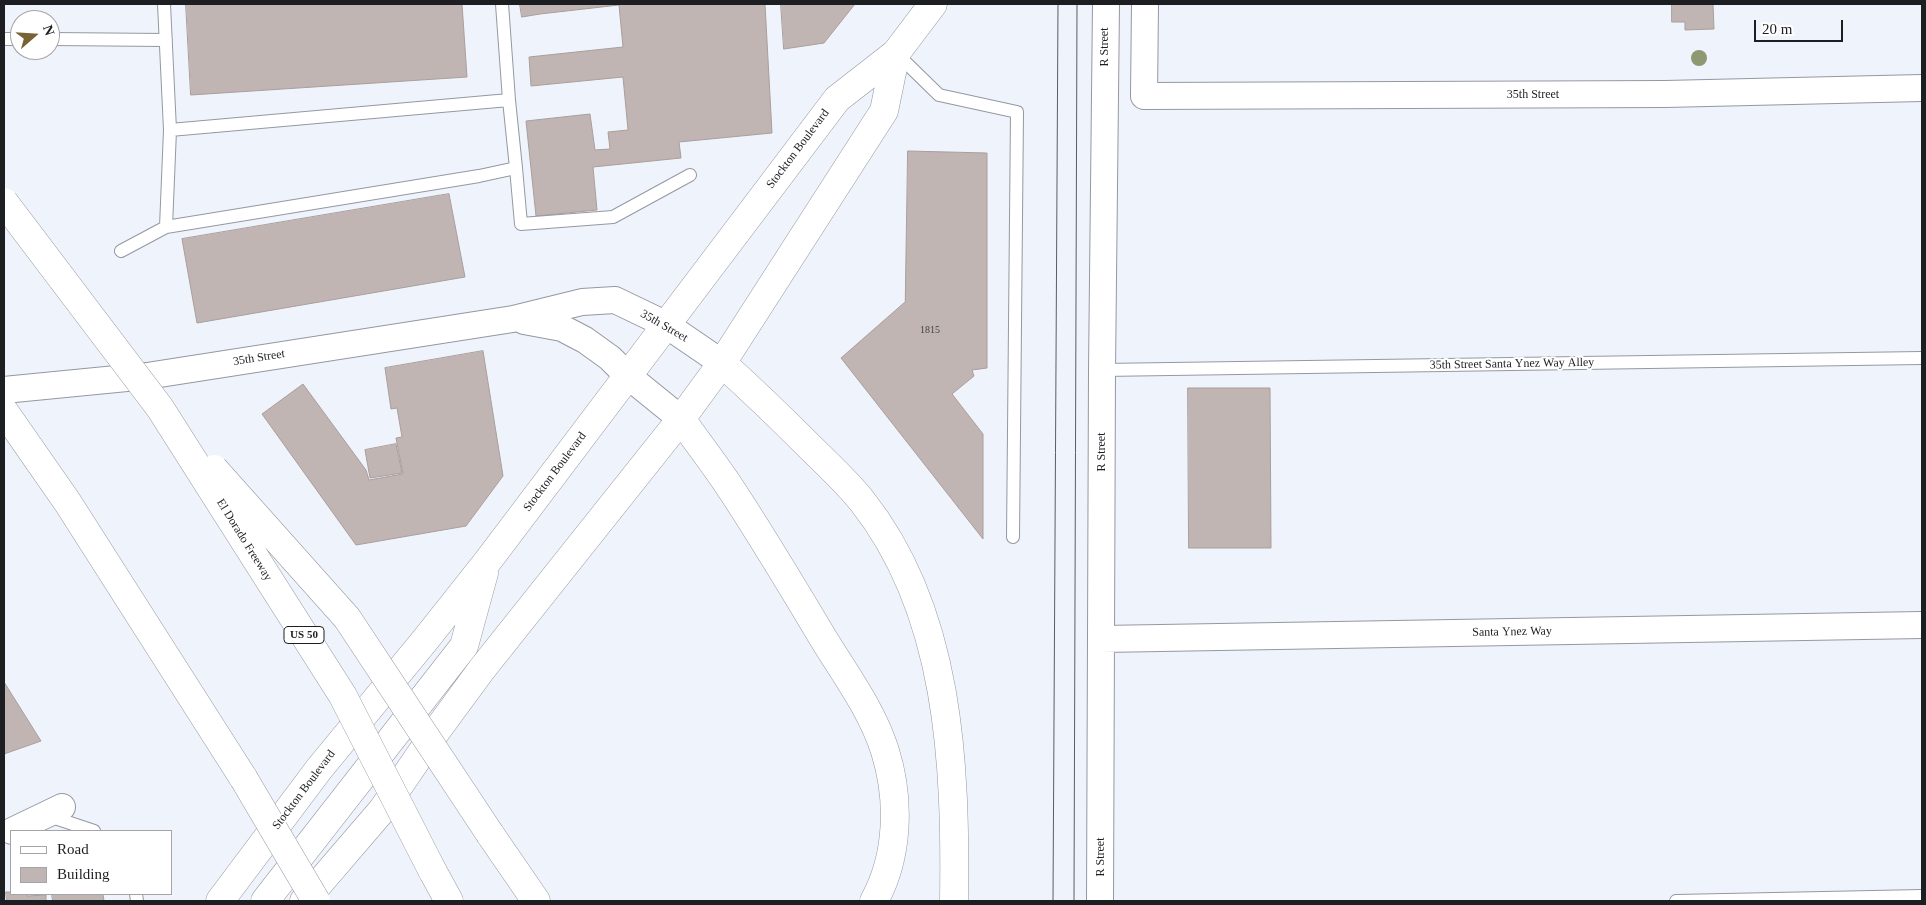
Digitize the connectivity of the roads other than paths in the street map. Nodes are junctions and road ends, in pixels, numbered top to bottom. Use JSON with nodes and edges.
{"nodes":[{"id":1,"x":164,"y":4,"type":"edge"},
{"id":2,"x":502,"y":4,"type":"edge"},
{"id":3,"x":933,"y":4,"type":"edge"},
{"id":4,"x":1106,"y":4,"type":"edge"},
{"id":5,"x":1145,"y":4,"type":"edge"},
{"id":6,"x":60,"y":39,"type":"edge"},
{"id":7,"x":166,"y":40,"type":"junction"},
{"id":8,"x":896,"y":53,"type":"junction"},
{"id":9,"x":1922,"y":88,"type":"edge"},
{"id":10,"x":509,"y":100,"type":"junction"},
{"id":11,"x":170,"y":130,"type":"junction"},
{"id":12,"x":516,"y":168,"type":"junction"},
{"id":13,"x":690,"y":175,"type":"dead end"},
{"id":14,"x":4,"y":202,"type":"edge"},
{"id":15,"x":166,"y":226,"type":"junction"},
{"id":16,"x":121,"y":251,"type":"dead end"},
{"id":17,"x":513,"y":319,"type":"junction"},
{"id":18,"x":665,"y":324,"type":"junction"},
{"id":19,"x":1922,"y":358,"type":"edge"},
{"id":20,"x":722,"y":363,"type":"junction"},
{"id":21,"x":1102,"y":370,"type":"junction"},
{"id":22,"x":628,"y":376,"type":"junction"},
{"id":23,"x":4,"y":390,"type":"edge"},
{"id":24,"x":160,"y":408,"type":"junction"},
{"id":25,"x":4,"y":411,"type":"edge"},
{"id":26,"x":681,"y":418,"type":"junction"},
{"id":27,"x":1013,"y":537,"type":"dead end"},
{"id":28,"x":486,"y":562,"type":"junction"},
{"id":29,"x":1922,"y":625,"type":"edge"},
{"id":30,"x":1102,"y":639,"type":"junction"},
{"id":31,"x":54,"y":811,"type":"joint"},
{"id":32,"x":16,"y":830,"type":"edge"},
{"id":33,"x":92,"y":830,"type":"edge"},
{"id":34,"x":1922,"y":896,"type":"edge"},
{"id":35,"x":220,"y":901,"type":"edge"},
{"id":36,"x":265,"y":901,"type":"edge"},
{"id":37,"x":304,"y":901,"type":"edge"},
{"id":38,"x":316,"y":901,"type":"edge"},
{"id":39,"x":449,"y":901,"type":"edge"},
{"id":40,"x":536,"y":901,"type":"edge"},
{"id":41,"x":874,"y":901,"type":"edge"},
{"id":42,"x":954,"y":901,"type":"edge"},
{"id":43,"x":1100,"y":901,"type":"edge"},
{"id":44,"x":1676,"y":901,"type":"edge"}],
"edges":[{"from":1,"to":7,"type":"lane"},
{"from":2,"to":10,"type":"lane"},
{"from":3,"to":8,"type":"main road","name":"Stockton Boulevard"},
{"from":4,"to":21,"type":"street","name":"R Street"},
{"from":5,"to":9,"type":"street","name":"35th Street"},
{"from":6,"to":7,"type":"lane"},
{"from":7,"to":11,"type":"lane"},
{"from":8,"to":18,"type":"main road","name":"Stockton Boulevard"},
{"from":8,"to":20,"type":"main road","name":"Stockton Boulevard"},
{"from":8,"to":27,"type":"lane"},
{"from":10,"to":11,"type":"lane"},
{"from":10,"to":12,"type":"lane"},
{"from":11,"to":15,"type":"lane"},
{"from":12,"to":13,"type":"lane"},
{"from":12,"to":15,"type":"lane"},
{"from":14,"to":24,"type":"main road","name":"El Dorado Freeway","number":"US 50","bridge":true},
{"from":15,"to":16,"type":"lane"},
{"from":17,"to":18,"type":"street","name":"35th Street"},
{"from":17,"to":22,"type":"street","name":"35th Street"},
{"from":17,"to":23,"type":"street","name":"35th Street"},
{"from":18,"to":20,"type":"street","name":"35th Street"},
{"from":18,"to":22,"type":"main road","name":"Stockton Boulevard"},
{"from":19,"to":21,"type":"lane","name":"35th Street Santa Ynez Way Alley"},
{"from":20,"to":26,"type":"main road","name":"Stockton Boulevard"},
{"from":20,"to":42,"type":"main road"},
{"from":21,"to":30,"type":"street","name":"R Street"},
{"from":22,"to":26,"type":"street","name":"35th Street"},
{"from":22,"to":28,"type":"main road","name":"Stockton Boulevard"},
{"from":24,"to":39,"type":"main road","name":"El Dorado Freeway","number":"US 50","bridge":true},
{"from":24,"to":40,"type":"main road","bridge":true},
{"from":25,"to":38,"type":"main road","bridge":true},
{"from":26,"to":37,"type":"main road","name":"Stockton Boulevard"},
{"from":26,"to":41,"type":"main road"},
{"from":28,"to":35,"type":"main road","name":"Stockton Boulevard"},
{"from":28,"to":36,"type":"main road"},
{"from":29,"to":30,"type":"street","name":"Santa Ynez Way"},
{"from":30,"to":43,"type":"street","name":"R Street"},
{"from":31,"to":32,"type":"street"},
{"from":31,"to":33,"type":"lane"},
{"from":34,"to":44,"type":"lane"}]}
